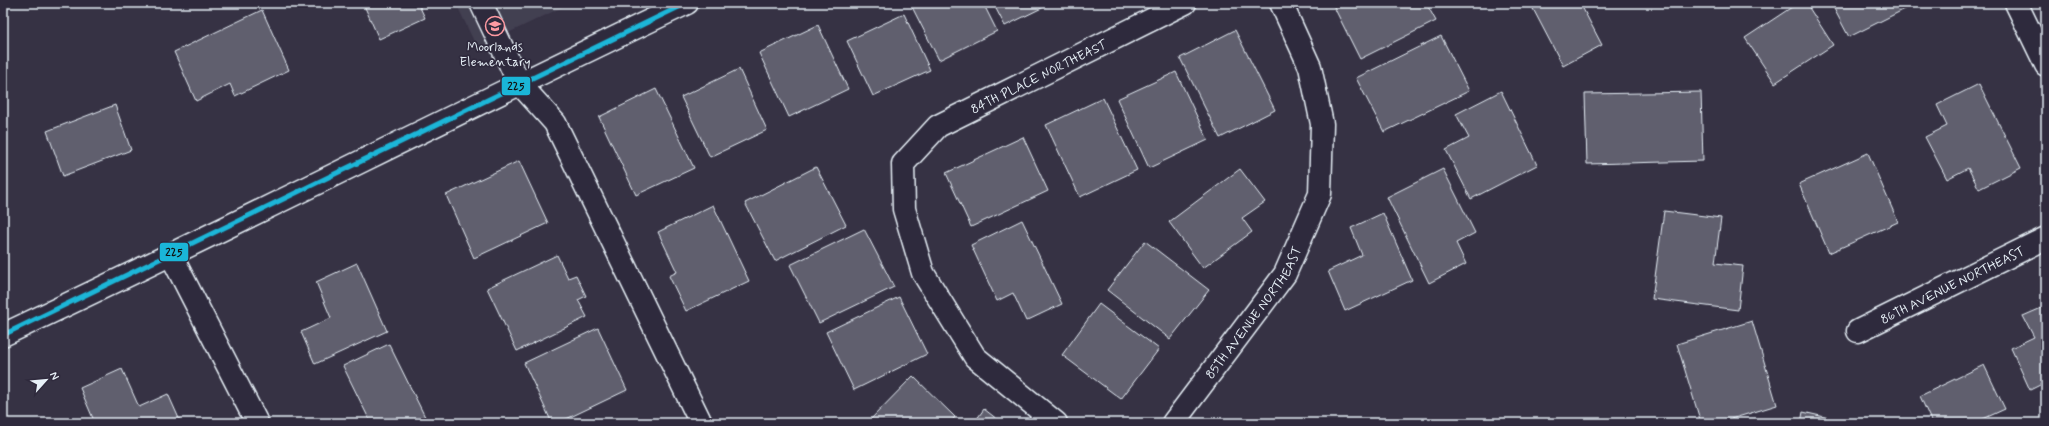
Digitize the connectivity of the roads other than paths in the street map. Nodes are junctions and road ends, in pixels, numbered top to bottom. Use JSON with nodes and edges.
{"nodes":[{"id":1,"x":481,"y":3,"type":"edge"},
{"id":2,"x":687,"y":3,"type":"edge"},
{"id":3,"x":1185,"y":3,"type":"edge"},
{"id":4,"x":1281,"y":3,"type":"edge"},
{"id":5,"x":2016,"y":3,"type":"edge"},
{"id":6,"x":2046,"y":65,"type":"edge"},
{"id":7,"x":519,"y":83,"type":"junction"},
{"id":8,"x":2046,"y":238,"type":"edge"},
{"id":9,"x":171,"y":255,"type":"junction"},
{"id":10,"x":1858,"y":331,"type":"dead end"},
{"id":11,"x":3,"y":335,"type":"edge"},
{"id":12,"x":257,"y":423,"type":"edge"},
{"id":13,"x":701,"y":423,"type":"edge"},
{"id":14,"x":1056,"y":423,"type":"edge"},
{"id":15,"x":1173,"y":423,"type":"edge"}],
"edges":[{"from":1,"to":7,"type":"street"},
{"from":2,"to":7,"type":"street"},
{"from":3,"to":14,"type":"street","name":"84TH PLACE NORTHEAST"},
{"from":4,"to":15,"type":"street","name":"85TH AVENUE NORTHEAST"},
{"from":5,"to":6,"type":"street"},
{"from":7,"to":9,"type":"street"},
{"from":7,"to":13,"type":"street"},
{"from":8,"to":10,"type":"street","name":"86TH AVENUE NORTHEAST"},
{"from":9,"to":11,"type":"street"},
{"from":9,"to":12,"type":"street"}]}
